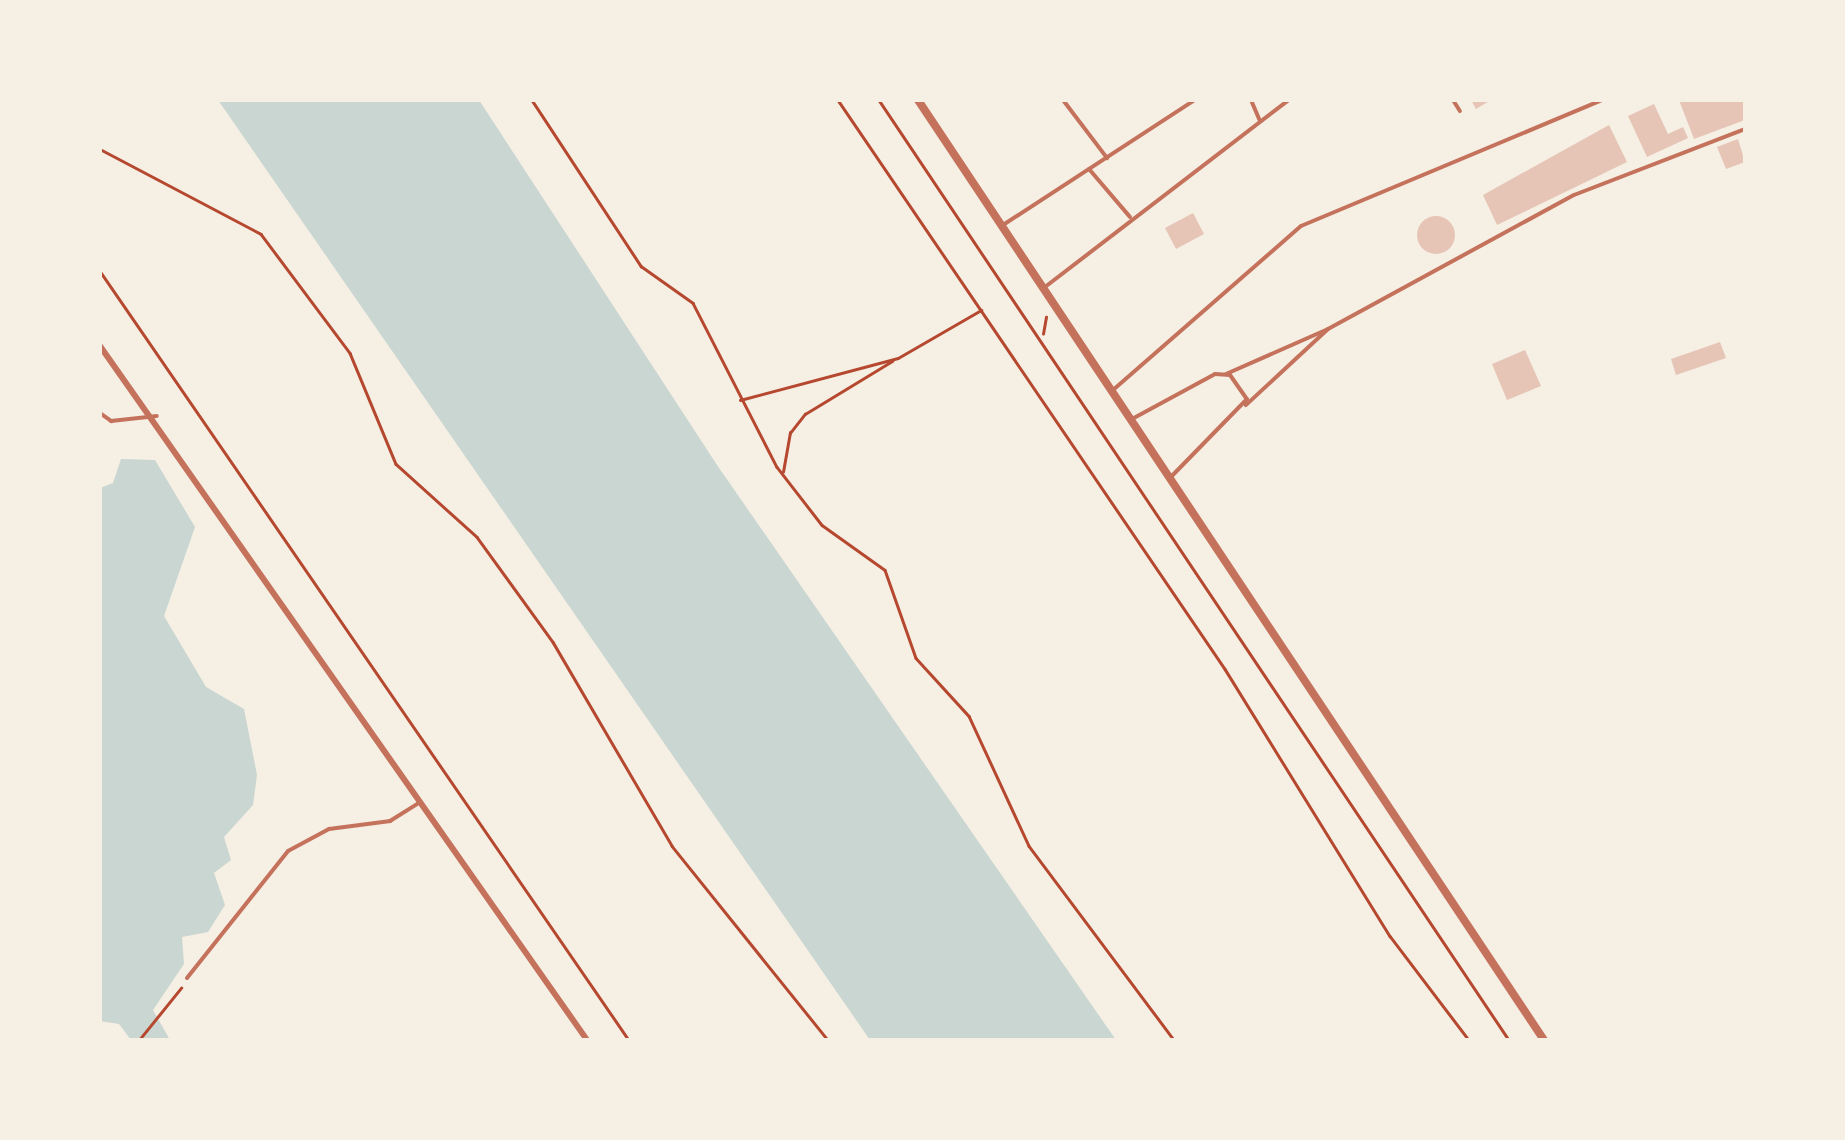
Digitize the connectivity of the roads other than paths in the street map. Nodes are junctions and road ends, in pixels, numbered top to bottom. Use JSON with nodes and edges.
{"nodes":[{"id":1,"x":918,"y":100,"type":"edge"},
{"id":2,"x":1064,"y":100,"type":"edge"},
{"id":3,"x":1195,"y":100,"type":"edge"},
{"id":4,"x":1251,"y":100,"type":"edge"},
{"id":5,"x":1288,"y":100,"type":"edge"},
{"id":6,"x":1453,"y":100,"type":"edge"},
{"id":7,"x":1602,"y":100,"type":"edge"},
{"id":8,"x":1460,"y":111,"type":"dead end"},
{"id":9,"x":1259,"y":120,"type":"junction"},
{"id":10,"x":1745,"y":129,"type":"edge"},
{"id":11,"x":1106,"y":158,"type":"junction"},
{"id":12,"x":1089,"y":169,"type":"junction"},
{"id":13,"x":1130,"y":217,"type":"junction"},
{"id":14,"x":1003,"y":225,"type":"junction"},
{"id":15,"x":1045,"y":287,"type":"junction"},
{"id":16,"x":1328,"y":329,"type":"junction"},
{"id":17,"x":100,"y":346,"type":"edge"},
{"id":18,"x":1225,"y":374,"type":"junction"},
{"id":19,"x":1113,"y":390,"type":"junction"},
{"id":20,"x":1246,"y":405,"type":"junction"},
{"id":21,"x":100,"y":412,"type":"edge"},
{"id":22,"x":157,"y":416,"type":"junction"},
{"id":23,"x":1132,"y":419,"type":"junction"},
{"id":24,"x":1171,"y":477,"type":"junction"},
{"id":25,"x":421,"y":802,"type":"junction"},
{"id":26,"x":187,"y":978,"type":"road end"},
{"id":27,"x":587,"y":1040,"type":"edge"},
{"id":28,"x":1544,"y":1040,"type":"edge"}],
"edges":[{"from":1,"to":14,"type":"street"},
{"from":2,"to":11,"type":"lane"},
{"from":3,"to":11,"type":"lane"},
{"from":4,"to":9,"type":"lane"},
{"from":5,"to":9,"type":"lane"},
{"from":6,"to":8,"type":"lane"},
{"from":7,"to":19,"type":"lane"},
{"from":9,"to":13,"type":"lane"},
{"from":10,"to":16,"type":"lane"},
{"from":11,"to":12,"type":"lane"},
{"from":12,"to":13,"type":"lane"},
{"from":12,"to":14,"type":"lane"},
{"from":13,"to":15,"type":"lane"},
{"from":14,"to":15,"type":"street"},
{"from":15,"to":19,"type":"street"},
{"from":16,"to":18,"type":"lane"},
{"from":16,"to":20,"type":"lane"},
{"from":17,"to":22,"type":"street"},
{"from":18,"to":20,"type":"lane"},
{"from":18,"to":23,"type":"lane"},
{"from":19,"to":23,"type":"street"},
{"from":20,"to":24,"type":"lane"},
{"from":21,"to":22,"type":"lane"},
{"from":22,"to":25,"type":"street"},
{"from":23,"to":24,"type":"street"},
{"from":24,"to":28,"type":"street"},
{"from":25,"to":26,"type":"lane"},
{"from":25,"to":27,"type":"street"}]}
